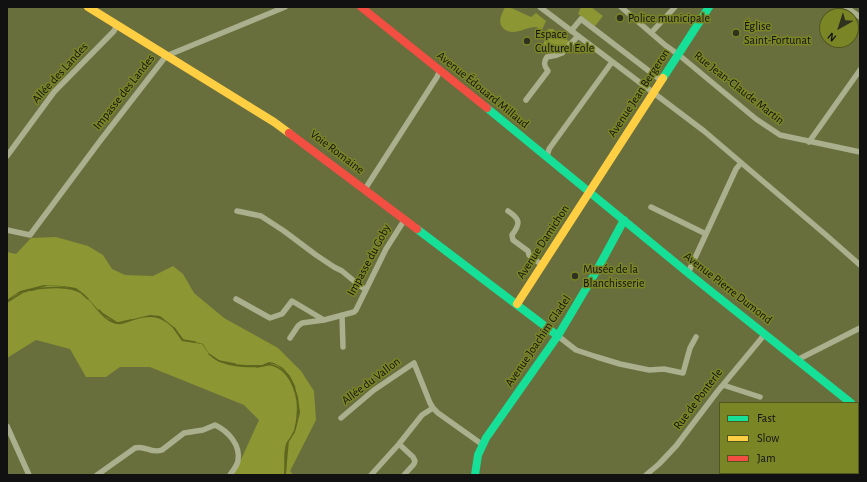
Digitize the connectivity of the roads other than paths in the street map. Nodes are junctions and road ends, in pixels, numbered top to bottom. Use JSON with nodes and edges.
{"nodes":[{"id":1,"x":88,"y":7,"type":"edge"},
{"id":2,"x":285,"y":7,"type":"edge"},
{"id":3,"x":361,"y":7,"type":"edge"},
{"id":4,"x":540,"y":7,"type":"edge"},
{"id":5,"x":621,"y":7,"type":"edge"},
{"id":6,"x":675,"y":7,"type":"edge"},
{"id":7,"x":709,"y":7,"type":"edge"},
{"id":8,"x":846,"y":7,"type":"edge"},
{"id":9,"x":860,"y":17,"type":"edge"},
{"id":10,"x":117,"y":26,"type":"junction"},
{"id":11,"x":571,"y":31,"type":"junction"},
{"id":12,"x":651,"y":33,"type":"junction"},
{"id":13,"x":578,"y":36,"type":"junction"},
{"id":14,"x":679,"y":55,"type":"junction"},
{"id":15,"x":166,"y":56,"type":"junction"},
{"id":16,"x":612,"y":62,"type":"junction"},
{"id":17,"x":440,"y":70,"type":"junction"},
{"id":18,"x":860,"y":70,"type":"edge"},
{"id":19,"x":662,"y":80,"type":"junction"},
{"id":20,"x":653,"y":93,"type":"junction"},
{"id":21,"x":526,"y":100,"type":"dead end"},
{"id":22,"x":809,"y":142,"type":"junction"},
{"id":23,"x":860,"y":152,"type":"edge"},
{"id":24,"x":548,"y":153,"type":"junction"},
{"id":25,"x":7,"y":156,"type":"edge"},
{"id":26,"x":741,"y":163,"type":"junction"},
{"id":27,"x":366,"y":189,"type":"junction"},
{"id":28,"x":590,"y":192,"type":"junction"},
{"id":29,"x":651,"y":207,"type":"dead end"},
{"id":30,"x":508,"y":210,"type":"dead end"},
{"id":31,"x":237,"y":211,"type":"dead end"},
{"id":32,"x":405,"y":219,"type":"junction"},
{"id":33,"x":624,"y":220,"type":"junction"},
{"id":34,"x":7,"y":230,"type":"edge"},
{"id":35,"x":705,"y":236,"type":"junction"},
{"id":36,"x":542,"y":265,"type":"junction"},
{"id":37,"x":860,"y":265,"type":"edge"},
{"id":38,"x":688,"y":273,"type":"junction"},
{"id":39,"x":365,"y":289,"type":"junction"},
{"id":40,"x":236,"y":299,"type":"dead end"},
{"id":41,"x":517,"y":304,"type":"junction"},
{"id":42,"x":342,"y":315,"type":"junction"},
{"id":43,"x":324,"y":320,"type":"junction"},
{"id":44,"x":860,"y":328,"type":"edge"},
{"id":45,"x":766,"y":334,"type":"junction"},
{"id":46,"x":558,"y":336,"type":"junction"},
{"id":47,"x":696,"y":337,"type":"dead end"},
{"id":48,"x":290,"y":338,"type":"dead end"},
{"id":49,"x":343,"y":347,"type":"dead end"},
{"id":50,"x":797,"y":360,"type":"junction"},
{"id":51,"x":723,"y":385,"type":"junction"},
{"id":52,"x":760,"y":397,"type":"dead end"},
{"id":53,"x":850,"y":402,"type":"edge"},
{"id":54,"x":433,"y":408,"type":"junction"},
{"id":55,"x":340,"y":418,"type":"dead end"},
{"id":56,"x":7,"y":426,"type":"edge"},
{"id":57,"x":399,"y":444,"type":"junction"},
{"id":58,"x":482,"y":445,"type":"junction"},
{"id":59,"x":29,"y":475,"type":"edge"},
{"id":60,"x":96,"y":475,"type":"edge"},
{"id":61,"x":230,"y":475,"type":"edge"},
{"id":62,"x":371,"y":475,"type":"edge"},
{"id":63,"x":404,"y":475,"type":"edge"},
{"id":64,"x":475,"y":475,"type":"edge"},
{"id":65,"x":646,"y":475,"type":"edge"}],
"edges":[{"from":1,"to":10,"type":"street","name":"Voie Romaine"},
{"from":2,"to":15,"type":"street"},
{"from":3,"to":17,"type":"street","name":"Avenue Édouard Millaud"},
{"from":4,"to":11,"type":"street"},
{"from":5,"to":12,"type":"street","name":"Rue Jean-Claude Martin"},
{"from":6,"to":12,"type":"street"},
{"from":7,"to":14,"type":"street","name":"Avenue Jean Bergeron"},
{"from":8,"to":9,"type":"street"},
{"from":10,"to":15,"type":"street","name":"Voie Romaine"},
{"from":10,"to":25,"type":"street","name":"Allée des Landes"},
{"from":11,"to":13,"type":"street"},
{"from":11,"to":19,"type":"street"},
{"from":12,"to":14,"type":"street","name":"Rue Jean-Claude Martin"},
{"from":13,"to":16,"type":"street"},
{"from":13,"to":21,"type":"street"},
{"from":14,"to":19,"type":"street","name":"Avenue Jean Bergeron"},
{"from":14,"to":22,"type":"street","name":"Rue Jean-Claude Martin"},
{"from":15,"to":27,"type":"street","name":"Voie Romaine"},
{"from":15,"to":34,"type":"street","name":"Impasse des Landes"},
{"from":16,"to":20,"type":"street"},
{"from":16,"to":24,"type":"street"},
{"from":17,"to":24,"type":"street","name":"Avenue Édouard Millaud"},
{"from":17,"to":27,"type":"street"},
{"from":18,"to":22,"type":"street"},
{"from":19,"to":20,"type":"street","name":"Avenue Jean Bergeron"},
{"from":20,"to":26,"type":"street"},
{"from":20,"to":28,"type":"street","name":"Avenue Jean Bergeron"},
{"from":22,"to":23,"type":"street","name":"Rue Jean-Claude Martin"},
{"from":24,"to":28,"type":"street","name":"Avenue Édouard Millaud"},
{"from":26,"to":35,"type":"street"},
{"from":26,"to":37,"type":"street"},
{"from":27,"to":32,"type":"street","name":"Voie Romaine"},
{"from":28,"to":33,"type":"street","name":"Avenue Pierre Dumond"},
{"from":28,"to":36,"type":"street","name":"Avenue Damichon"},
{"from":29,"to":35,"type":"street"},
{"from":30,"to":36,"type":"street"},
{"from":31,"to":39,"type":"street"},
{"from":32,"to":39,"type":"street","name":"Impasse du Goby"},
{"from":32,"to":41,"type":"street","name":"Voie Romaine"},
{"from":33,"to":38,"type":"street","name":"Avenue Pierre Dumond"},
{"from":33,"to":46,"type":"street","name":"Avenue Joachim Gladel"},
{"from":35,"to":38,"type":"street"},
{"from":36,"to":41,"type":"street","name":"Avenue Damichon"},
{"from":38,"to":45,"type":"street","name":"Avenue Pierre Dumond"},
{"from":39,"to":42,"type":"street","name":"Impasse du Goby"},
{"from":40,"to":43,"type":"street"},
{"from":41,"to":46,"type":"street","name":"Voie Romaine"},
{"from":42,"to":43,"type":"street","name":"Impasse du Goby"},
{"from":42,"to":49,"type":"street"},
{"from":43,"to":48,"type":"street","name":"Impasse du Goby"},
{"from":44,"to":50,"type":"street"},
{"from":45,"to":50,"type":"street","name":"Avenue Pierre Dumond"},
{"from":45,"to":51,"type":"street","name":"Rue de Ponterle"},
{"from":46,"to":47,"type":"street"},
{"from":46,"to":58,"type":"street","name":"Avenue Joachim Gladel"},
{"from":50,"to":53,"type":"street","name":"Avenue Pierre Dumond"},
{"from":51,"to":52,"type":"street"},
{"from":51,"to":65,"type":"street","name":"Rue de Ponterle"},
{"from":54,"to":55,"type":"street","name":"Allée du Vallon"},
{"from":54,"to":57,"type":"street"},
{"from":54,"to":58,"type":"street","name":"Allée du Vallon"},
{"from":56,"to":59,"type":"street"},
{"from":57,"to":62,"type":"street"},
{"from":57,"to":63,"type":"street"},
{"from":58,"to":64,"type":"street","name":"Avenue Joachim Gladel"},
{"from":60,"to":61,"type":"street"}]}
